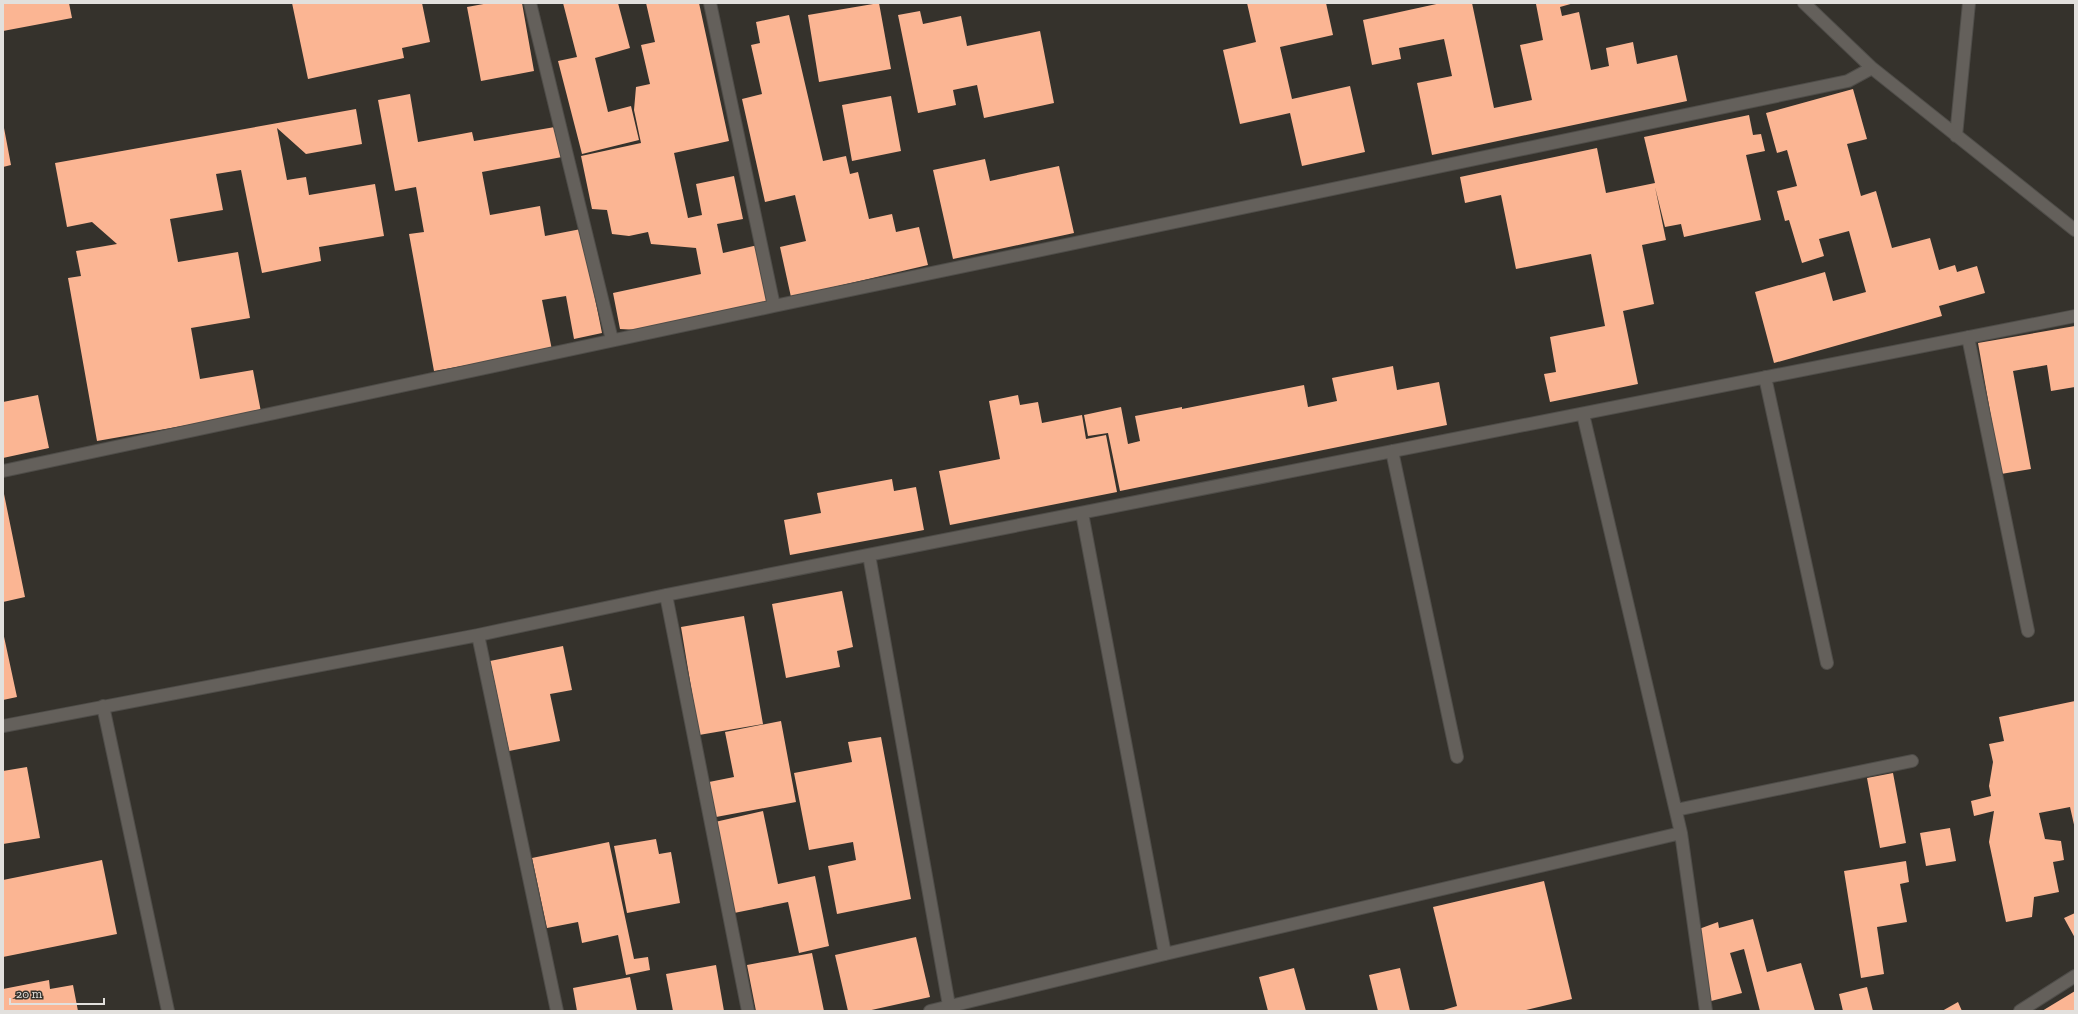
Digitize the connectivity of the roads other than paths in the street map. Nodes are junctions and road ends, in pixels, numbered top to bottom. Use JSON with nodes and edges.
{"nodes":[{"id":1,"x":530,"y":3,"type":"edge"},
{"id":2,"x":710,"y":3,"type":"edge"},
{"id":3,"x":1804,"y":3,"type":"edge"},
{"id":4,"x":1969,"y":3,"type":"edge"},
{"id":5,"x":1872,"y":68,"type":"junction"},
{"id":6,"x":1956,"y":136,"type":"junction"},
{"id":7,"x":2075,"y":230,"type":"edge"},
{"id":8,"x":774,"y":306,"type":"junction"},
{"id":9,"x":2075,"y":316,"type":"edge"},
{"id":10,"x":1968,"y":337,"type":"junction"},
{"id":11,"x":612,"y":340,"type":"junction"},
{"id":12,"x":1765,"y":377,"type":"junction"},
{"id":13,"x":1583,"y":414,"type":"junction"},
{"id":14,"x":1392,"y":451,"type":"junction"},
{"id":15,"x":3,"y":471,"type":"edge"},
{"id":16,"x":1082,"y":513,"type":"junction"},
{"id":17,"x":869,"y":555,"type":"junction"},
{"id":18,"x":666,"y":595,"type":"junction"},
{"id":19,"x":2028,"y":630,"type":"dead end"},
{"id":20,"x":478,"y":635,"type":"junction"},
{"id":21,"x":1827,"y":663,"type":"dead end"},
{"id":22,"x":103,"y":706,"type":"junction"},
{"id":23,"x":3,"y":726,"type":"edge"},
{"id":24,"x":1457,"y":757,"type":"dead end"},
{"id":25,"x":1912,"y":761,"type":"dead end"},
{"id":26,"x":1676,"y":810,"type":"junction"},
{"id":27,"x":1681,"y":833,"type":"junction"},
{"id":28,"x":1165,"y":954,"type":"junction"},
{"id":29,"x":2075,"y":976,"type":"edge"},
{"id":30,"x":949,"y":1009,"type":"edge"},
{"id":31,"x":168,"y":1011,"type":"edge"},
{"id":32,"x":557,"y":1011,"type":"edge"},
{"id":33,"x":748,"y":1011,"type":"edge"},
{"id":34,"x":930,"y":1011,"type":"edge"},
{"id":35,"x":1706,"y":1011,"type":"edge"},
{"id":36,"x":2020,"y":1011,"type":"edge"}],
"edges":[{"from":1,"to":11,"type":"street"},
{"from":2,"to":8,"type":"street"},
{"from":3,"to":5,"type":"street"},
{"from":4,"to":6,"type":"street"},
{"from":5,"to":6,"type":"street"},
{"from":5,"to":8,"type":"street"},
{"from":6,"to":7,"type":"street"},
{"from":8,"to":11,"type":"street"},
{"from":9,"to":10,"type":"street"},
{"from":10,"to":12,"type":"street"},
{"from":10,"to":19,"type":"street"},
{"from":11,"to":15,"type":"street"},
{"from":12,"to":13,"type":"street"},
{"from":12,"to":21,"type":"street"},
{"from":13,"to":14,"type":"street"},
{"from":13,"to":26,"type":"street"},
{"from":14,"to":16,"type":"street"},
{"from":14,"to":24,"type":"street"},
{"from":16,"to":17,"type":"street"},
{"from":16,"to":28,"type":"street"},
{"from":17,"to":18,"type":"street"},
{"from":17,"to":30,"type":"street"},
{"from":18,"to":20,"type":"street"},
{"from":18,"to":33,"type":"street"},
{"from":20,"to":22,"type":"street"},
{"from":20,"to":32,"type":"street"},
{"from":22,"to":23,"type":"street"},
{"from":22,"to":31,"type":"street"},
{"from":25,"to":26,"type":"street"},
{"from":26,"to":27,"type":"street"},
{"from":27,"to":28,"type":"street"},
{"from":27,"to":35,"type":"street"},
{"from":28,"to":30,"type":"street"},
{"from":29,"to":36,"type":"street"},
{"from":30,"to":34,"type":"street"}]}
